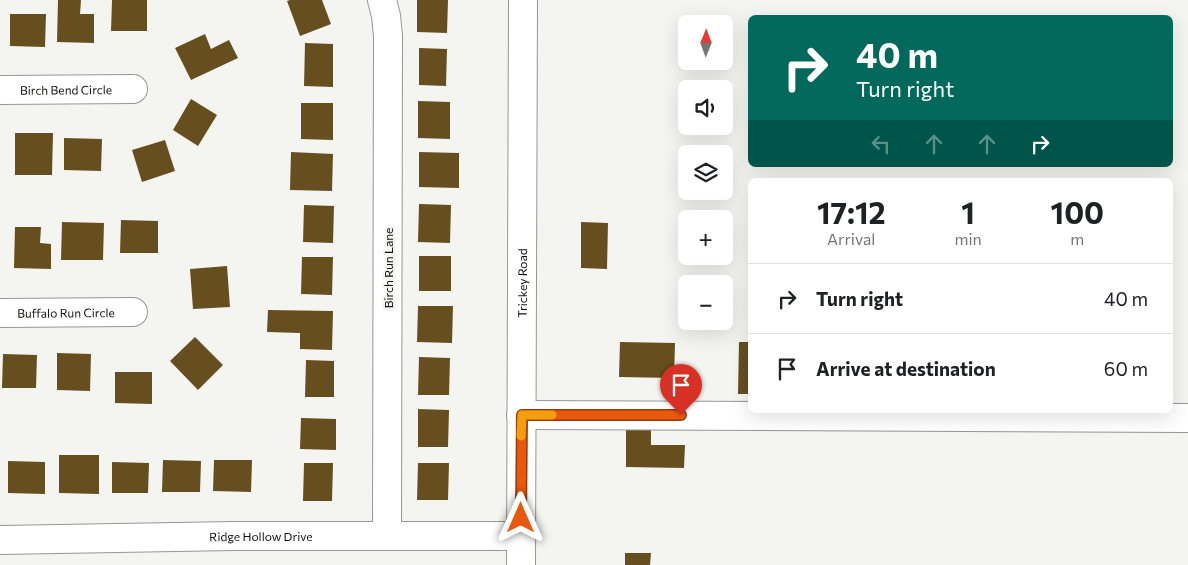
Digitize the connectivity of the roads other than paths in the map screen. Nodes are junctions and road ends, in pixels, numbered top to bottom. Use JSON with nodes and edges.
{"nodes":[{"id":1,"x":382,"y":0,"type":"edge"},
{"id":2,"x":523,"y":0,"type":"edge"},
{"id":3,"x":133,"y":89,"type":"dead end"},
{"id":4,"x":0,"y":90,"type":"edge"},
{"id":5,"x":133,"y":312,"type":"dead end"},
{"id":6,"x":0,"y":313,"type":"edge"},
{"id":7,"x":522,"y":415,"type":"junction"},
{"id":8,"x":1188,"y":418,"type":"edge"},
{"id":9,"x":388,"y":536,"type":"junction"},
{"id":10,"x":521,"y":536,"type":"junction"},
{"id":11,"x":0,"y":540,"type":"edge"},
{"id":12,"x":521,"y":565,"type":"edge"}],
"edges":[{"from":1,"to":9,"type":"street","name":"Birch Run Lane"},
{"from":2,"to":7,"type":"street","name":"Trickey Road"},
{"from":3,"to":4,"type":"street","name":"Birch Bend Circle"},
{"from":5,"to":6,"type":"street","name":"Buffalo Run Circle"},
{"from":7,"to":8,"type":"street"},
{"from":7,"to":10,"type":"street","name":"Trickey Road"},
{"from":9,"to":10,"type":"street","name":"Ridge Hollow Drive"},
{"from":9,"to":11,"type":"street","name":"Ridge Hollow Drive"},
{"from":10,"to":12,"type":"street","name":"Trickey Road"}]}
